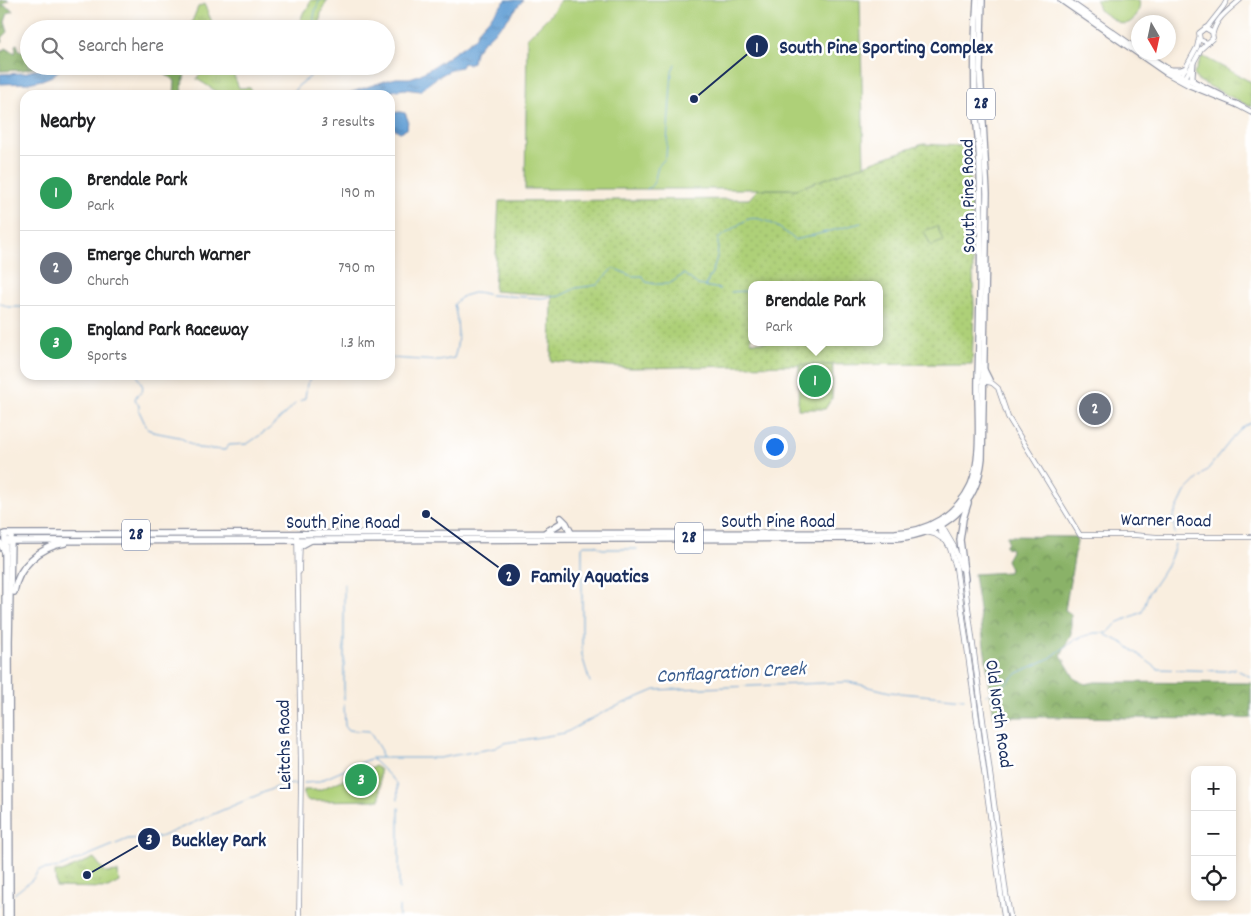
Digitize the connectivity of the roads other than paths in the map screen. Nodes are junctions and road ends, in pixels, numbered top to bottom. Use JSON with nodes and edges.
{"nodes":[{"id":1,"x":1061,"y":0,"type":"edge"},
{"id":2,"x":1068,"y":0,"type":"edge"},
{"id":3,"x":1228,"y":0,"type":"edge"},
{"id":4,"x":977,"y":1,"type":"edge"},
{"id":5,"x":1239,"y":1,"type":"edge"},
{"id":6,"x":1205,"y":28,"type":"junction"},
{"id":7,"x":1213,"y":33,"type":"junction"},
{"id":8,"x":1199,"y":38,"type":"junction"},
{"id":9,"x":1208,"y":42,"type":"junction"},
{"id":10,"x":1131,"y":45,"type":"edge"},
{"id":11,"x":1154,"y":60,"type":"edge"},
{"id":12,"x":1194,"y":63,"type":"junction"},
{"id":13,"x":1186,"y":68,"type":"junction"},
{"id":14,"x":1170,"y":70,"type":"junction"},
{"id":15,"x":1182,"y":79,"type":"junction"},
{"id":16,"x":1193,"y":81,"type":"junction"},
{"id":17,"x":1238,"y":105,"type":"junction"},
{"id":18,"x":1251,"y":112,"type":"edge"},
{"id":19,"x":983,"y":381,"type":"junction"},
{"id":20,"x":971,"y":494,"type":"junction"},
{"id":21,"x":939,"y":524,"type":"junction"},
{"id":22,"x":927,"y":532,"type":"junction"},
{"id":23,"x":545,"y":533,"type":"junction"},
{"id":24,"x":571,"y":533,"type":"junction"},
{"id":25,"x":299,"y":536,"type":"junction"},
{"id":26,"x":378,"y":536,"type":"junction"},
{"id":27,"x":432,"y":536,"type":"junction"},
{"id":28,"x":1251,"y":537,"type":"edge"},
{"id":29,"x":5,"y":538,"type":"edge"},
{"id":30,"x":313,"y":538,"type":"junction"},
{"id":31,"x":71,"y":540,"type":"junction"},
{"id":32,"x":947,"y":542,"type":"junction"},
{"id":33,"x":300,"y":546,"type":"junction"},
{"id":34,"x":298,"y":574,"type":"junction"},
{"id":35,"x":964,"y":579,"type":"junction"},
{"id":36,"x":11,"y":601,"type":"junction"},
{"id":37,"x":6,"y":916,"type":"edge"},
{"id":38,"x":10,"y":916,"type":"edge"},
{"id":39,"x":299,"y":916,"type":"edge"},
{"id":40,"x":1004,"y":916,"type":"edge"},
{"id":41,"x":1010,"y":916,"type":"edge"}],
"edges":[{"from":1,"to":15,"type":"main road"},
{"from":2,"to":10,"type":"main road"},
{"from":3,"to":5,"type":"street"},
{"from":3,"to":6,"type":"street"},
{"from":4,"to":19,"type":"highway","name":"South Pine Road","number":"28"},
{"from":4,"to":19,"type":"highway","name":"South Pine Road","number":"28"},
{"from":5,"to":7,"type":"street"},
{"from":6,"to":7,"type":"street"},
{"from":6,"to":8,"type":"street"},
{"from":7,"to":9,"type":"street"},
{"from":8,"to":9,"type":"street"},
{"from":8,"to":13,"type":"street"},
{"from":9,"to":12,"type":"street"},
{"from":11,"to":14,"type":"main road"},
{"from":12,"to":15,"type":"street"},
{"from":12,"to":16,"type":"main road"},
{"from":13,"to":14,"type":"main road"},
{"from":13,"to":15,"type":"street"},
{"from":14,"to":15,"type":"main road"},
{"from":15,"to":16,"type":"main road"},
{"from":15,"to":17,"type":"main road"},
{"from":16,"to":17,"type":"main road"},
{"from":17,"to":18,"type":"main road"},
{"from":19,"to":20,"type":"highway","name":"South Pine Road","number":"28"},
{"from":19,"to":21,"type":"highway","name":"South Pine Road","number":"28"},
{"from":19,"to":28,"type":"street","name":"Warner Road"},
{"from":20,"to":21,"type":"highway","name":"South Pine Road","number":"28"},
{"from":20,"to":35,"type":"highway"},
{"from":21,"to":22,"type":"highway","name":"South Pine Road","number":"28"},
{"from":21,"to":24,"type":"highway","name":"South Pine Road","number":"28"},
{"from":21,"to":32,"type":"main road","name":"Old North Road"},
{"from":21,"to":35,"type":"main road","name":"Old North Road"},
{"from":22,"to":27,"type":"highway","name":"South Pine Road","number":"28"},
{"from":22,"to":32,"type":"main road"},
{"from":23,"to":24,"type":"highway","name":"South Pine Road","number":"28"},
{"from":23,"to":24,"type":"highway"},
{"from":23,"to":27,"type":"highway","name":"South Pine Road","number":"28"},
{"from":25,"to":26,"type":"highway","name":"South Pine Road","number":"28"},
{"from":25,"to":29,"type":"highway","name":"South Pine Road","number":"28"},
{"from":25,"to":30,"type":"highway","name":"South Pine Road","number":"28"},
{"from":25,"to":31,"type":"highway","name":"South Pine Road","number":"28"},
{"from":25,"to":33,"type":"street","name":"Leitchs Road"},
{"from":25,"to":34,"type":"street","name":"Leitchs Road"},
{"from":26,"to":27,"type":"highway","name":"South Pine Road","number":"28"},
{"from":26,"to":30,"type":"highway","name":"South Pine Road","number":"28"},
{"from":29,"to":31,"type":"highway","name":"South Pine Road"},
{"from":29,"to":36,"type":"highway","number":"28"},
{"from":29,"to":37,"type":"highway"},
{"from":30,"to":33,"type":"highway"},
{"from":31,"to":36,"type":"highway","number":"28"},
{"from":32,"to":40,"type":"main road","name":"Old North Road"},
{"from":33,"to":34,"type":"street","name":"Leitchs Road"},
{"from":34,"to":39,"type":"street","name":"Leitchs Road"},
{"from":35,"to":41,"type":"main road","name":"Old North Road"},
{"from":36,"to":38,"type":"highway","number":"28"}]}
